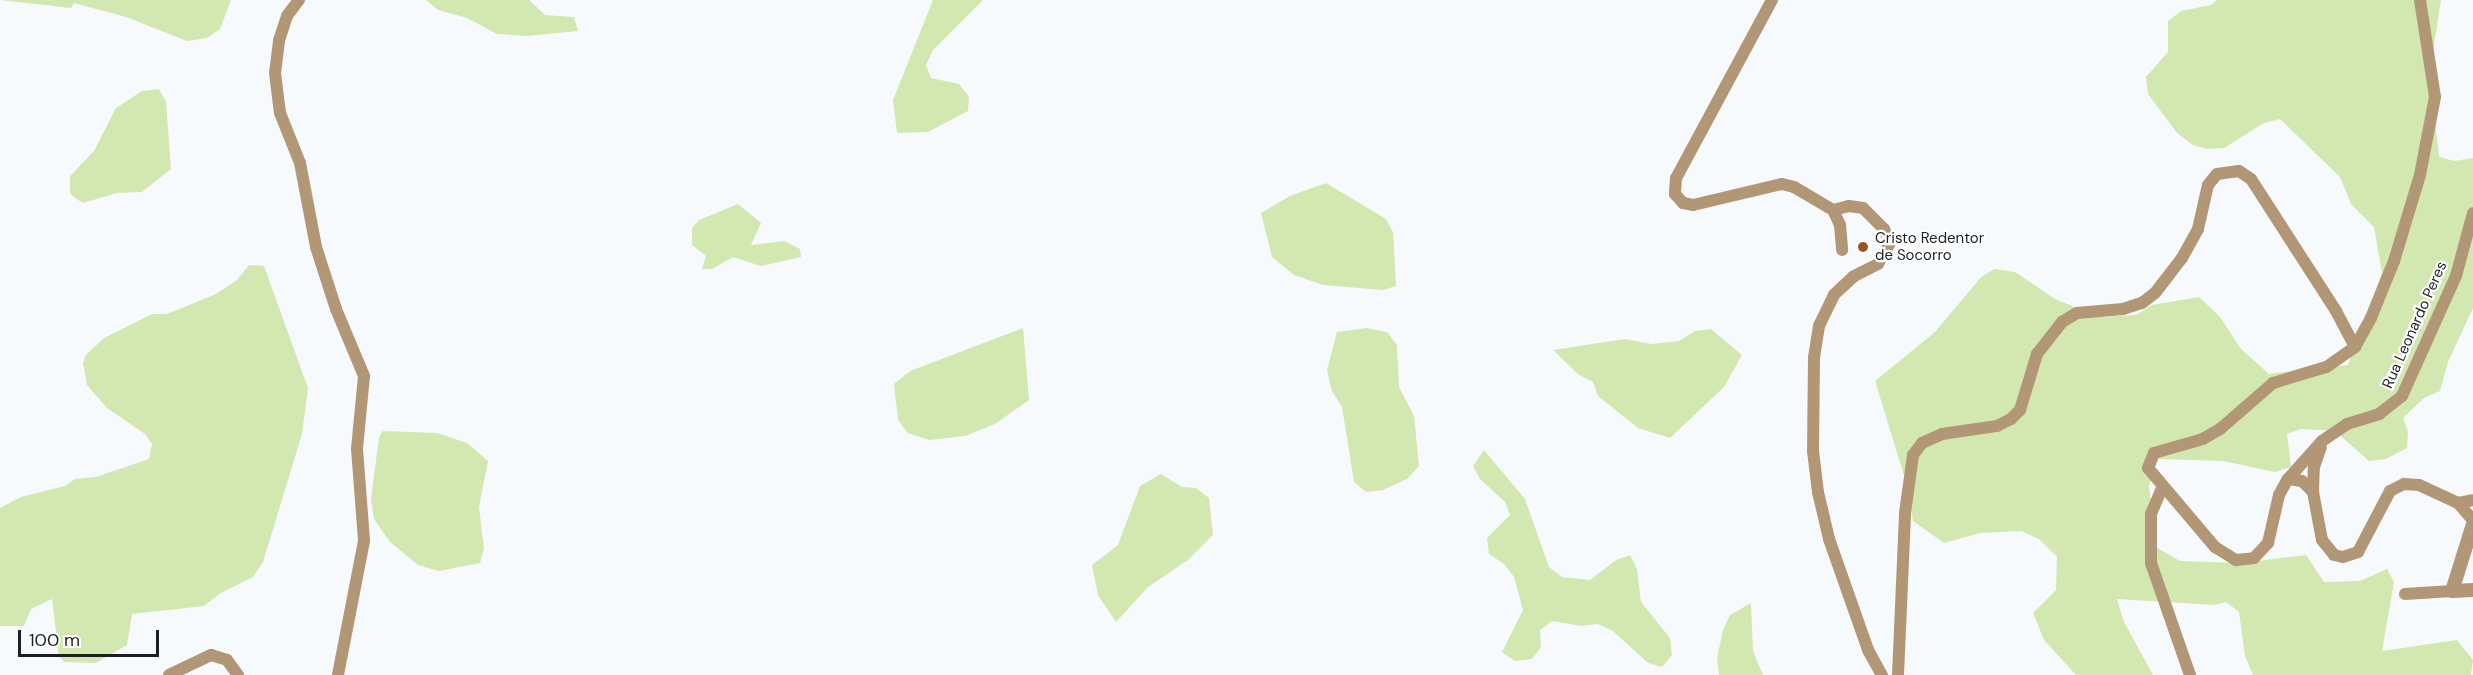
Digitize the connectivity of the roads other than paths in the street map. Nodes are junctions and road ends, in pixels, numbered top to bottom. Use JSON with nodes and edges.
{"nodes":[{"id":1,"x":299,"y":0,"type":"edge"},
{"id":2,"x":1772,"y":0,"type":"edge"},
{"id":3,"x":2420,"y":0,"type":"edge"},
{"id":4,"x":1833,"y":210,"type":"junction"},
{"id":5,"x":2473,"y":213,"type":"edge"},
{"id":6,"x":1842,"y":250,"type":"dead end"},
{"id":7,"x":2355,"y":347,"type":"junction"},
{"id":8,"x":2322,"y":441,"type":"junction"},
{"id":9,"x":2289,"y":479,"type":"junction"},
{"id":10,"x":2162,"y":488,"type":"junction"},
{"id":11,"x":2313,"y":492,"type":"junction"},
{"id":12,"x":2473,"y":500,"type":"edge"},
{"id":13,"x":2458,"y":503,"type":"junction"},
{"id":14,"x":2473,"y":522,"type":"edge"},
{"id":15,"x":2473,"y":590,"type":"edge"},
{"id":16,"x":2452,"y":591,"type":"junction"},
{"id":17,"x":2405,"y":594,"type":"dead end"},
{"id":18,"x":169,"y":675,"type":"edge"},
{"id":19,"x":238,"y":675,"type":"edge"},
{"id":20,"x":338,"y":675,"type":"edge"},
{"id":21,"x":1882,"y":675,"type":"edge"},
{"id":22,"x":1898,"y":675,"type":"edge"},
{"id":23,"x":2190,"y":675,"type":"edge"}],
"edges":[{"from":1,"to":20,"type":"street"},
{"from":2,"to":4,"type":"street"},
{"from":3,"to":7,"type":"street"},
{"from":4,"to":6,"type":"street"},
{"from":4,"to":21,"type":"street"},
{"from":5,"to":8,"type":"street","name":"Rua Leonardo Peres"},
{"from":7,"to":10,"type":"street"},
{"from":7,"to":22,"type":"street"},
{"from":8,"to":9,"type":"street","name":"Rua Leonardo Peres"},
{"from":8,"to":11,"type":"street"},
{"from":9,"to":10,"type":"street","name":"Rua Leonardo Peres"},
{"from":9,"to":11,"type":"street"},
{"from":10,"to":23,"type":"street"},
{"from":11,"to":13,"type":"street"},
{"from":12,"to":13,"type":"street"},
{"from":13,"to":14,"type":"street"},
{"from":14,"to":16,"type":"street"},
{"from":15,"to":16,"type":"street"},
{"from":16,"to":17,"type":"street"},
{"from":18,"to":19,"type":"street"}]}
